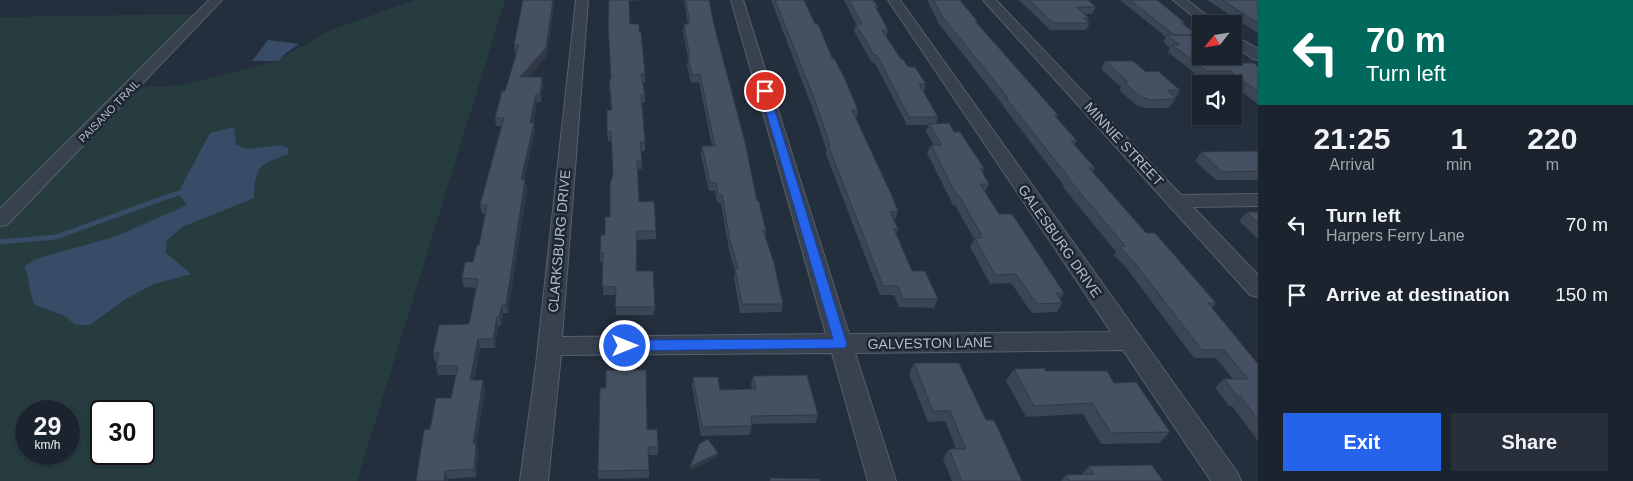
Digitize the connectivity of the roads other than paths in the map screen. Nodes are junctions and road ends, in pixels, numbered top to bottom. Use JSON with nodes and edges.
{"nodes":[{"id":1,"x":216,"y":0,"type":"edge"},
{"id":2,"x":582,"y":0,"type":"edge"},
{"id":3,"x":737,"y":0,"type":"edge"},
{"id":4,"x":894,"y":0,"type":"edge"},
{"id":5,"x":988,"y":0,"type":"edge"},
{"id":6,"x":1179,"y":0,"type":"edge"},
{"id":7,"x":1200,"y":15,"type":"edge"},
{"id":8,"x":1242,"y":45,"type":"edge"},
{"id":9,"x":1258,"y":56,"type":"edge"},
{"id":10,"x":1258,"y":200,"type":"edge"},
{"id":11,"x":1177,"y":201,"type":"junction"},
{"id":12,"x":0,"y":220,"type":"edge"},
{"id":13,"x":1258,"y":288,"type":"edge"},
{"id":14,"x":1130,"y":342,"type":"junction"},
{"id":15,"x":841,"y":344,"type":"junction"},
{"id":16,"x":549,"y":346,"type":"junction"},
{"id":17,"x":534,"y":481,"type":"edge"},
{"id":18,"x":882,"y":481,"type":"edge"},
{"id":19,"x":1227,"y":481,"type":"edge"}],
"edges":[{"from":1,"to":12,"type":"street","name":"PAISANO TRAIL"},
{"from":2,"to":16,"type":"street","name":"CLARKSBURG DRIVE"},
{"from":3,"to":15,"type":"street"},
{"from":4,"to":14,"type":"street","name":"GALESBURG DRIVE"},
{"from":5,"to":11,"type":"street","name":"MINNIE STREET"},
{"from":6,"to":7,"type":"street"},
{"from":8,"to":9,"type":"street"},
{"from":10,"to":11,"type":"street"},
{"from":11,"to":13,"type":"street","name":"MINNIE STREET"},
{"from":14,"to":15,"type":"street","name":"GALVESTON LANE"},
{"from":14,"to":19,"type":"street","name":"GALESBURG DRIVE"},
{"from":15,"to":16,"type":"street","name":"GALVESTON LANE"},
{"from":15,"to":18,"type":"street"},
{"from":16,"to":17,"type":"street","name":"CLARKSBURG DRIVE"}]}
